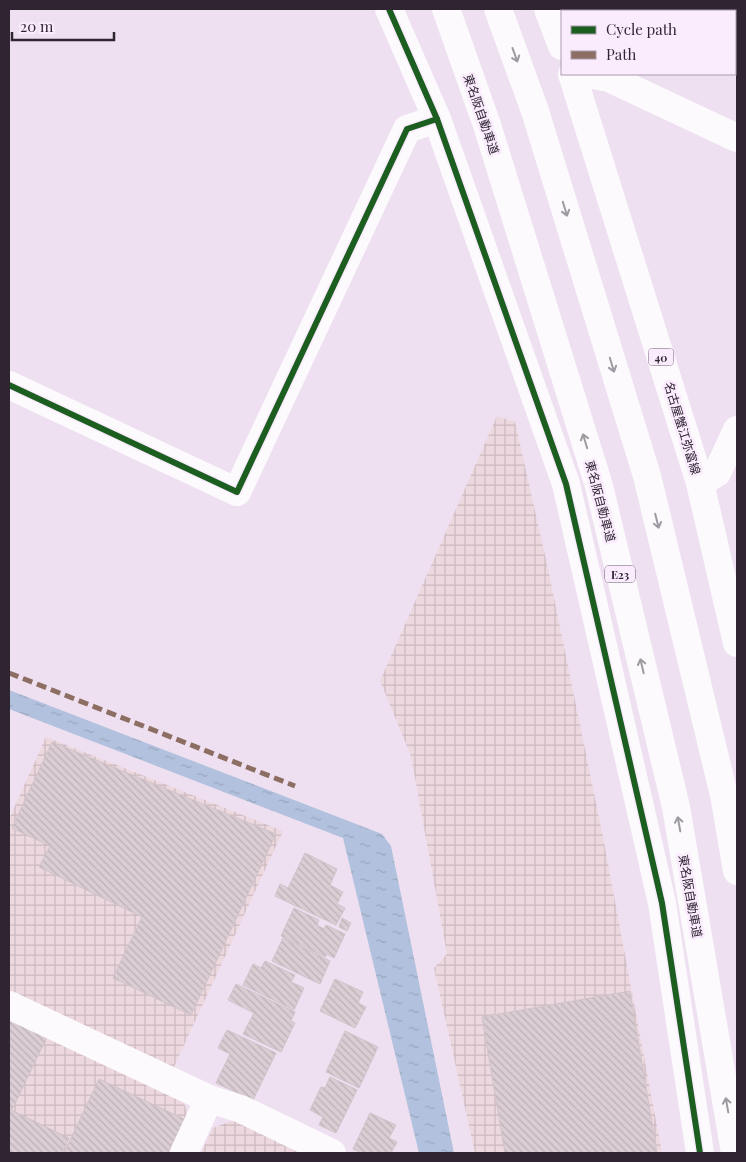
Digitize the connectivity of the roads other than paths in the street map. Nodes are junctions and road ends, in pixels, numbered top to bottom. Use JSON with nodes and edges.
{"nodes":[{"id":1,"x":389,"y":9,"type":"edge"},
{"id":2,"x":446,"y":9,"type":"edge"},
{"id":3,"x":498,"y":9,"type":"edge"},
{"id":4,"x":548,"y":9,"type":"edge"},
{"id":5,"x":561,"y":43,"type":"edge"},
{"id":6,"x":572,"y":75,"type":"edge"},
{"id":7,"x":593,"y":75,"type":"edge"},
{"id":8,"x":437,"y":119,"type":"junction"},
{"id":9,"x":737,"y":138,"type":"edge"},
{"id":10,"x":9,"y":385,"type":"edge"},
{"id":11,"x":737,"y":430,"type":"edge"},
{"id":12,"x":700,"y":483,"type":"junction"},
{"id":13,"x":737,"y":643,"type":"edge"},
{"id":14,"x":737,"y":871,"type":"edge"},
{"id":15,"x":9,"y":1005,"type":"edge"},
{"id":16,"x":209,"y":1099,"type":"junction"},
{"id":17,"x":184,"y":1153,"type":"edge"},
{"id":18,"x":332,"y":1153,"type":"edge"},
{"id":19,"x":700,"y":1153,"type":"edge"},
{"id":20,"x":735,"y":1153,"type":"edge"}],
"edges":[{"from":1,"to":8,"type":"main road"},
{"from":20,"to":2,"type":"main road","name":"東名阪自動車道","number":"E23","one_way":true},
{"from":3,"to":14,"type":"main road","one_way":true},
{"from":4,"to":5,"type":"main road"},
{"from":6,"to":12,"type":"main road","name":"名古屋蟹江弥富線","number":"40"},
{"from":7,"to":9,"type":"main road"},
{"from":8,"to":10,"type":"main road"},
{"from":8,"to":19,"type":"main road"},
{"from":11,"to":12,"type":"main road"},
{"from":12,"to":13,"type":"main road","name":"名古屋蟹江弥富線","number":"40"},
{"from":15,"to":16,"type":"main road"},
{"from":16,"to":17,"type":"main road"},
{"from":16,"to":18,"type":"main road"}]}
